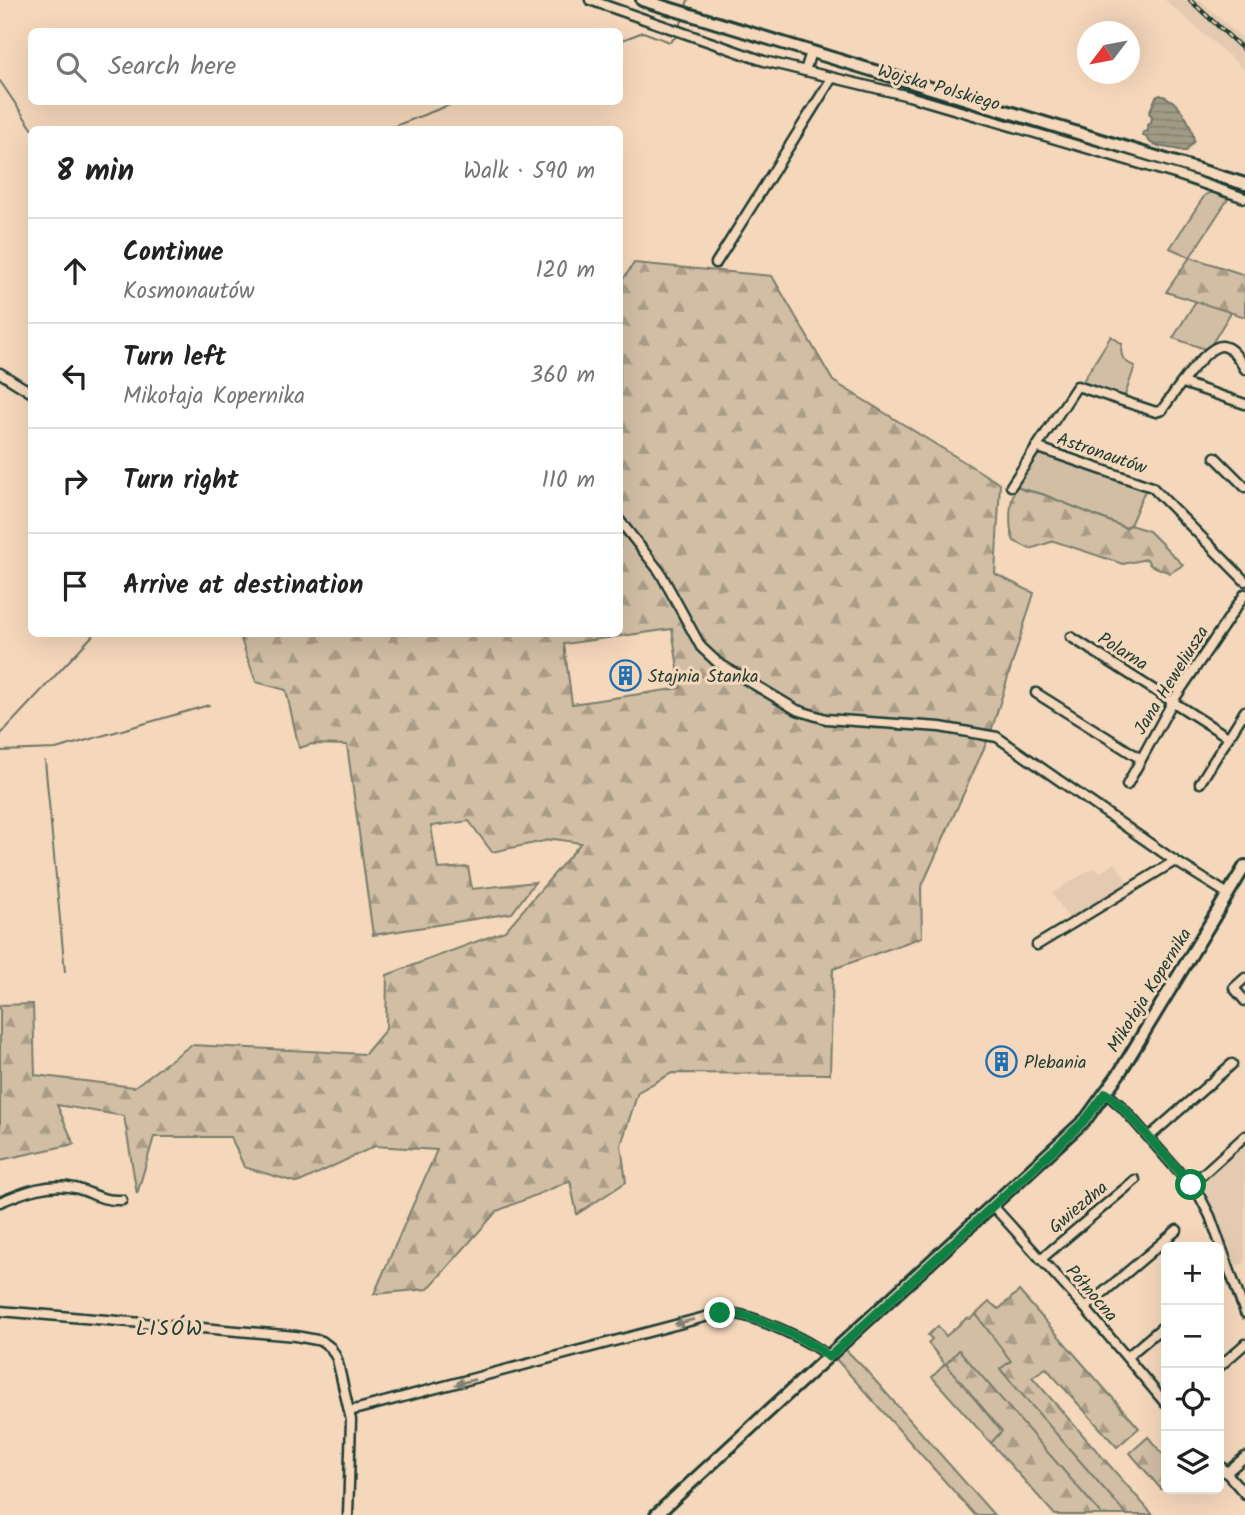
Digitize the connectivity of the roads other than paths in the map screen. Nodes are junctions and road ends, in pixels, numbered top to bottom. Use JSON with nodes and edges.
{"nodes":[{"id":1,"x":590,"y":0,"type":"edge"},
{"id":2,"x":642,"y":0,"type":"edge"},
{"id":3,"x":811,"y":52,"type":"junction"},
{"id":4,"x":805,"y":71,"type":"junction"},
{"id":5,"x":832,"y":78,"type":"junction"},
{"id":6,"x":1245,"y":184,"type":"edge"},
{"id":7,"x":1245,"y":198,"type":"edge"},
{"id":8,"x":716,"y":263,"type":"dead end"},
{"id":9,"x":1245,"y":369,"type":"edge"},
{"id":10,"x":0,"y":373,"type":"edge"},
{"id":11,"x":1183,"y":383,"type":"junction"},
{"id":12,"x":28,"y":390,"type":"edge"},
{"id":13,"x":1245,"y":404,"type":"edge"},
{"id":14,"x":1036,"y":447,"type":"junction"},
{"id":15,"x":1215,"y":457,"type":"dead end"},
{"id":16,"x":1011,"y":486,"type":"dead end"},
{"id":17,"x":1245,"y":487,"type":"edge"},
{"id":18,"x":623,"y":525,"type":"edge"},
{"id":19,"x":1245,"y":581,"type":"edge"},
{"id":20,"x":1245,"y":594,"type":"edge"},
{"id":21,"x":1071,"y":637,"type":"dead end"},
{"id":22,"x":1036,"y":693,"type":"dead end"},
{"id":23,"x":1173,"y":701,"type":"junction"},
{"id":24,"x":1244,"y":715,"type":"edge"},
{"id":25,"x":1228,"y":737,"type":"junction"},
{"id":26,"x":1141,"y":759,"type":"junction"},
{"id":27,"x":1200,"y":783,"type":"dead end"},
{"id":28,"x":1127,"y":785,"type":"dead end"},
{"id":29,"x":1175,"y":861,"type":"junction"},
{"id":30,"x":1245,"y":866,"type":"edge"},
{"id":31,"x":1228,"y":894,"type":"junction"},
{"id":32,"x":1037,"y":945,"type":"dead end"},
{"id":33,"x":1245,"y":978,"type":"edge"},
{"id":34,"x":1245,"y":1000,"type":"edge"},
{"id":35,"x":1232,"y":1064,"type":"dead end"},
{"id":36,"x":1106,"y":1093,"type":"junction"},
{"id":37,"x":1245,"y":1136,"type":"edge"},
{"id":38,"x":1149,"y":1137,"type":"junction"},
{"id":39,"x":1135,"y":1180,"type":"dead end"},
{"id":40,"x":1191,"y":1185,"type":"junction"},
{"id":41,"x":122,"y":1200,"type":"dead end"},
{"id":42,"x":0,"y":1202,"type":"edge"},
{"id":43,"x":993,"y":1206,"type":"junction"},
{"id":44,"x":1177,"y":1230,"type":"dead end"},
{"id":45,"x":1041,"y":1259,"type":"junction"},
{"id":46,"x":1084,"y":1308,"type":"junction"},
{"id":47,"x":0,"y":1311,"type":"edge"},
{"id":48,"x":1245,"y":1313,"type":"edge"},
{"id":49,"x":1161,"y":1328,"type":"edge"},
{"id":50,"x":1245,"y":1344,"type":"edge"},
{"id":51,"x":829,"y":1357,"type":"junction"},
{"id":52,"x":1127,"y":1357,"type":"junction"},
{"id":53,"x":1224,"y":1363,"type":"edge"},
{"id":54,"x":1161,"y":1398,"type":"edge"},
{"id":55,"x":350,"y":1411,"type":"junction"},
{"id":56,"x":1245,"y":1457,"type":"edge"},
{"id":57,"x":1224,"y":1470,"type":"edge"},
{"id":58,"x":1226,"y":1473,"type":"junction"},
{"id":59,"x":1245,"y":1494,"type":"edge"},
{"id":60,"x":348,"y":1515,"type":"edge"},
{"id":61,"x":656,"y":1515,"type":"edge"}],
"edges":[{"from":1,"to":4,"type":"street","name":"Wojska Polskiego"},
{"from":2,"to":3,"type":"street","name":"Wojska Polskiego"},
{"from":3,"to":4,"type":"street"},
{"from":3,"to":6,"type":"street","name":"Wojska Polskiego"},
{"from":4,"to":5,"type":"street","name":"Wojska Polskiego"},
{"from":5,"to":7,"type":"street","name":"Wojska Polskiego"},
{"from":5,"to":8,"type":"street"},
{"from":9,"to":11,"type":"street"},
{"from":10,"to":12,"type":"street"},
{"from":11,"to":13,"type":"street"},
{"from":11,"to":14,"type":"street"},
{"from":14,"to":16,"type":"street"},
{"from":14,"to":19,"type":"street","name":"Astronautów"},
{"from":15,"to":17,"type":"street"},
{"from":18,"to":29,"type":"street"},
{"from":20,"to":23,"type":"street","name":"Jana Heweliusza"},
{"from":21,"to":23,"type":"street","name":"Polarna"},
{"from":22,"to":26,"type":"street"},
{"from":23,"to":25,"type":"street","name":"Polarna"},
{"from":23,"to":26,"type":"street","name":"Jana Heweliusza"},
{"from":24,"to":25,"type":"street"},
{"from":25,"to":27,"type":"street"},
{"from":26,"to":28,"type":"street","name":"Jana Heweliusza"},
{"from":29,"to":31,"type":"street"},
{"from":29,"to":32,"type":"street"},
{"from":30,"to":31,"type":"street","name":"Mikołaja Kopernika"},
{"from":31,"to":36,"type":"street","name":"Mikołaja Kopernika"},
{"from":33,"to":34,"type":"street"},
{"from":35,"to":38,"type":"street"},
{"from":36,"to":38,"type":"street"},
{"from":36,"to":43,"type":"street","name":"Mikołaja Kopernika"},
{"from":37,"to":40,"type":"street"},
{"from":38,"to":40,"type":"street"},
{"from":39,"to":45,"type":"street","name":"Gwiezdna"},
{"from":40,"to":48,"type":"street"},
{"from":41,"to":42,"type":"street"},
{"from":43,"to":45,"type":"street","name":"Północna"},
{"from":43,"to":51,"type":"street","name":"Mikołaja Kopernika"},
{"from":44,"to":46,"type":"street"},
{"from":45,"to":46,"type":"street","name":"Północna"},
{"from":46,"to":52,"type":"street","name":"Północna"},
{"from":47,"to":55,"type":"street"},
{"from":49,"to":52,"type":"street"},
{"from":50,"to":53,"type":"street"},
{"from":51,"to":55,"type":"street","one_way":true},
{"from":51,"to":61,"type":"street","name":"Mikołaja Kopernika"},
{"from":52,"to":54,"type":"street","name":"Północna"},
{"from":55,"to":60,"type":"street"},
{"from":56,"to":58,"type":"street"},
{"from":57,"to":58,"type":"street"},
{"from":58,"to":59,"type":"street"}]}
